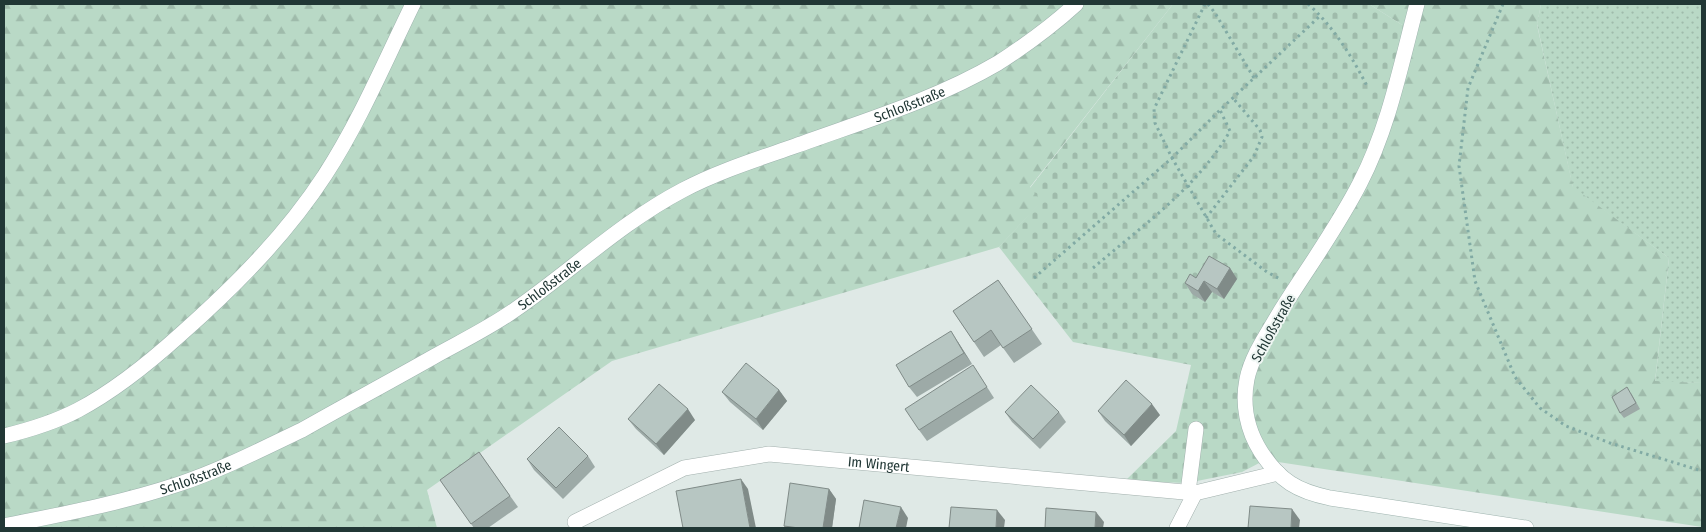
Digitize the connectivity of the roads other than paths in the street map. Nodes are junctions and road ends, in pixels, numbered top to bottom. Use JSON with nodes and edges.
{"nodes":[{"id":1,"x":414,"y":4,"type":"edge"},
{"id":2,"x":1076,"y":4,"type":"edge"},
{"id":3,"x":1417,"y":4,"type":"edge"},
{"id":4,"x":1196,"y":429,"type":"dead end"},
{"id":5,"x":4,"y":436,"type":"edge"},
{"id":6,"x":1278,"y":473,"type":"junction"},
{"id":7,"x":1192,"y":493,"type":"junction"},
{"id":8,"x":575,"y":522,"type":"dead end"},
{"id":9,"x":4,"y":526,"type":"edge"},
{"id":10,"x":1177,"y":528,"type":"edge"},
{"id":11,"x":1526,"y":528,"type":"edge"}],
"edges":[{"from":1,"to":5,"type":"main road"},
{"from":2,"to":9,"type":"main road","name":"Schloßstraße"},
{"from":3,"to":6,"type":"main road","name":"Schloßstraße"},
{"from":4,"to":7,"type":"main road"},
{"from":6,"to":7,"type":"main road","name":"Im Wingert"},
{"from":6,"to":11,"type":"main road","name":"Schloßstraße"},
{"from":7,"to":8,"type":"main road","name":"Im Wingert"},
{"from":7,"to":10,"type":"main road"}]}
